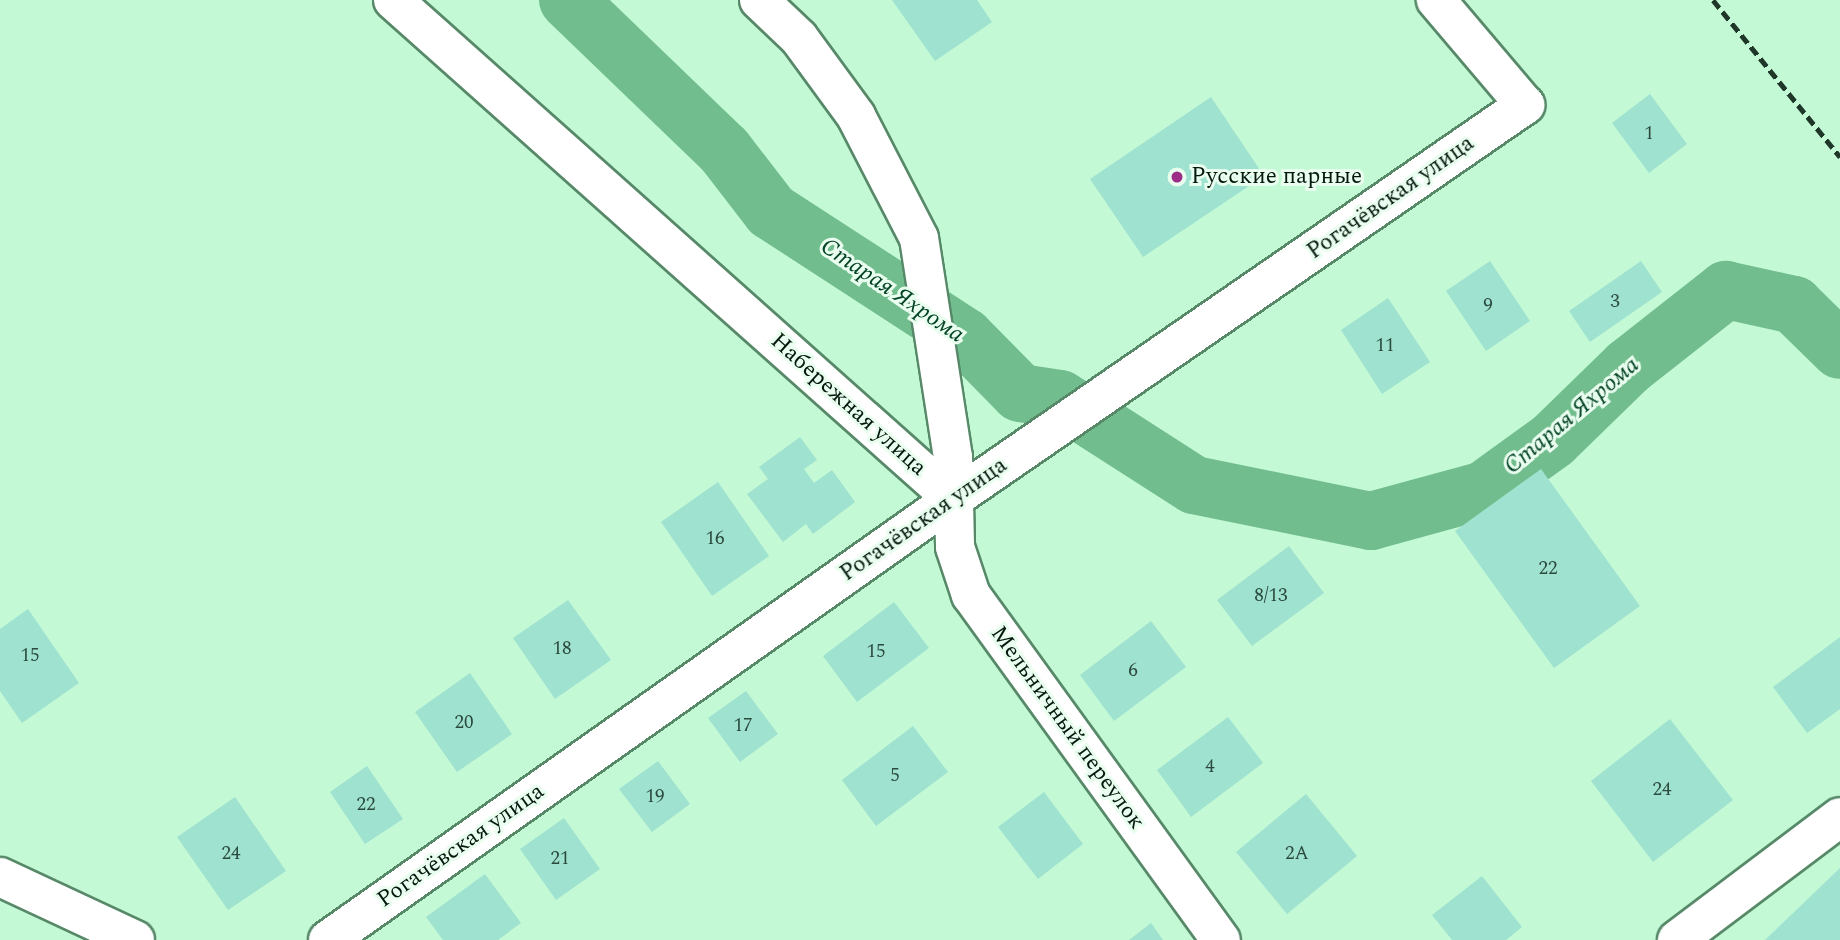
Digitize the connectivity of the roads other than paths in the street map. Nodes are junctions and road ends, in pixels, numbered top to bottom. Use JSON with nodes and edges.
{"nodes":[{"id":1,"x":393,"y":0,"type":"edge"},
{"id":2,"x":759,"y":0,"type":"edge"},
{"id":3,"x":1436,"y":0,"type":"edge"},
{"id":4,"x":953,"y":499,"type":"junction"},
{"id":5,"x":1840,"y":817,"type":"edge"},
{"id":6,"x":0,"y":877,"type":"edge"},
{"id":7,"x":135,"y":940,"type":"edge"},
{"id":8,"x":328,"y":940,"type":"edge"},
{"id":9,"x":1221,"y":940,"type":"edge"},
{"id":10,"x":1676,"y":940,"type":"edge"}],
"edges":[{"from":1,"to":4,"type":"street","name":"Набережная улица"},
{"from":2,"to":4,"type":"street","name":"Набережная улица"},
{"from":3,"to":4,"type":"street","name":"Рогачёвская улица"},
{"from":4,"to":8,"type":"street","name":"Рогачёвская улица"},
{"from":4,"to":9,"type":"street","name":"Мельничный переулок"},
{"from":5,"to":10,"type":"street"},
{"from":6,"to":7,"type":"street"}]}
